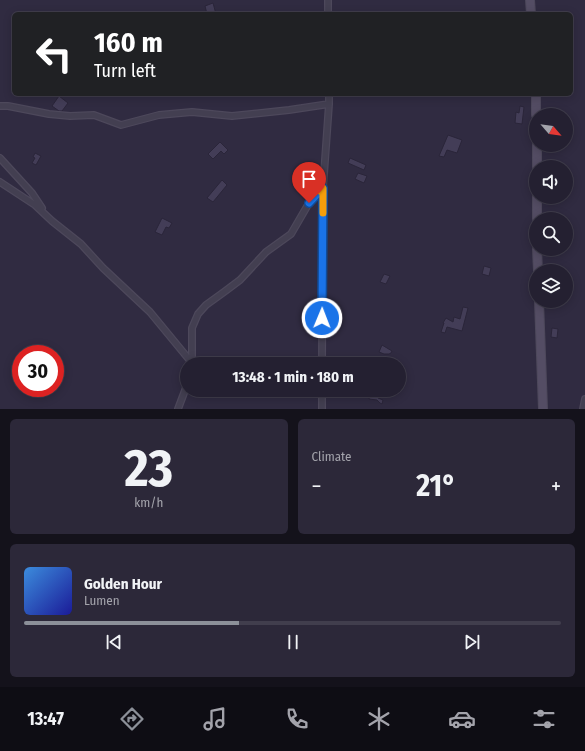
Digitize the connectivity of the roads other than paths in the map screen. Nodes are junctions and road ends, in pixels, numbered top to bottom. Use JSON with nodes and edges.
{"nodes":[{"id":1,"x":328,"y":0,"type":"edge"},
{"id":2,"x":530,"y":0,"type":"edge"},
{"id":3,"x":328,"y":12,"type":"edge"},
{"id":4,"x":531,"y":12,"type":"edge"},
{"id":5,"x":329,"y":96,"type":"edge"},
{"id":6,"x":536,"y":96,"type":"edge"},
{"id":7,"x":329,"y":104,"type":"junction"},
{"id":8,"x":0,"y":106,"type":"edge"},
{"id":9,"x":536,"y":108,"type":"edge"},
{"id":10,"x":0,"y":158,"type":"edge"},
{"id":11,"x":0,"y":182,"type":"edge"},
{"id":12,"x":323,"y":188,"type":"junction"},
{"id":13,"x":52,"y":221,"type":"junction"},
{"id":14,"x":539,"y":308,"type":"edge"},
{"id":15,"x":186,"y":357,"type":"edge"},
{"id":16,"x":192,"y":357,"type":"edge"},
{"id":17,"x":322,"y":357,"type":"edge"},
{"id":18,"x":182,"y":397,"type":"edge"},
{"id":19,"x":322,"y":397,"type":"edge"},
{"id":20,"x":585,"y":399,"type":"edge"},
{"id":21,"x":178,"y":409,"type":"edge"},
{"id":22,"x":322,"y":409,"type":"edge"},
{"id":23,"x":543,"y":409,"type":"edge"},
{"id":24,"x":583,"y":409,"type":"edge"}],
"edges":[{"from":1,"to":3,"type":"street"},
{"from":2,"to":4,"type":"main road"},
{"from":5,"to":7,"type":"street"},
{"from":6,"to":9,"type":"main road"},
{"from":7,"to":8,"type":"street"},
{"from":7,"to":12,"type":"street"},
{"from":10,"to":13,"type":"street"},
{"from":11,"to":13,"type":"street"},
{"from":12,"to":16,"type":"street"},
{"from":12,"to":17,"type":"street"},
{"from":13,"to":15,"type":"street"},
{"from":14,"to":23,"type":"main road"},
{"from":18,"to":21,"type":"street"},
{"from":19,"to":22,"type":"street"},
{"from":20,"to":24,"type":"street"}]}
